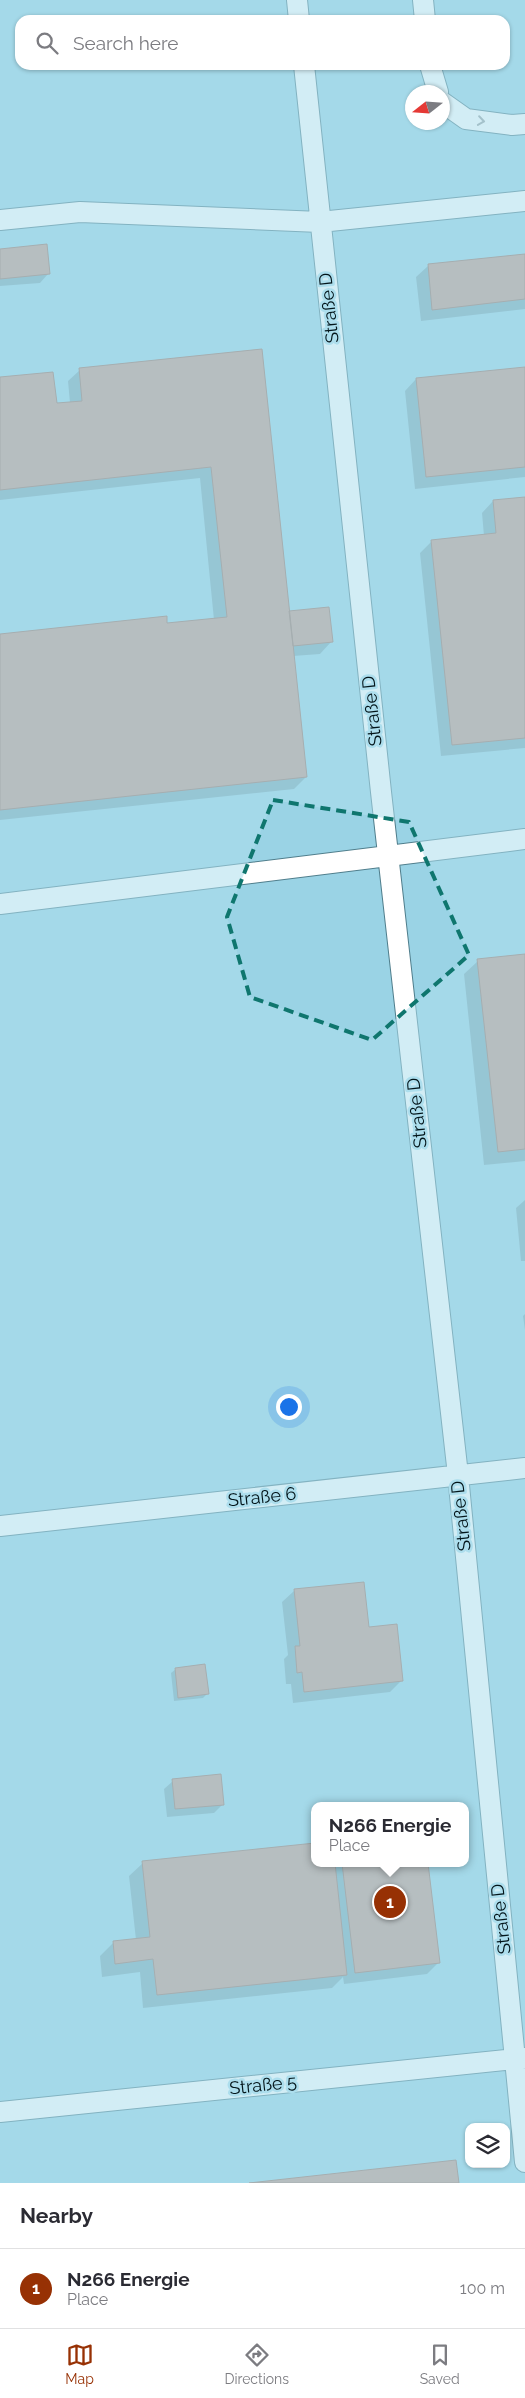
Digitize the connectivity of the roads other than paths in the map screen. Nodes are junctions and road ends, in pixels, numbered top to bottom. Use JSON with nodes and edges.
{"nodes":[{"id":1,"x":297,"y":0,"type":"edge"},
{"id":2,"x":423,"y":0,"type":"edge"},
{"id":3,"x":298,"y":15,"type":"edge"},
{"id":4,"x":424,"y":15,"type":"edge"},
{"id":5,"x":305,"y":70,"type":"edge"},
{"id":6,"x":431,"y":70,"type":"edge"},
{"id":7,"x":436,"y":85,"type":"edge"},
{"id":8,"x":450,"y":108,"type":"edge"},
{"id":9,"x":525,"y":124,"type":"edge"},
{"id":10,"x":525,"y":202,"type":"edge"},
{"id":11,"x":0,"y":220,"type":"edge"},
{"id":12,"x":320,"y":222,"type":"junction"},
{"id":13,"x":525,"y":839,"type":"edge"},
{"id":14,"x":388,"y":858,"type":"junction"},
{"id":15,"x":0,"y":904,"type":"edge"},
{"id":16,"x":525,"y":1468,"type":"edge"},
{"id":17,"x":458,"y":1475,"type":"junction"},
{"id":18,"x":0,"y":1526,"type":"edge"},
{"id":19,"x":520,"y":2058,"type":"edge"},
{"id":20,"x":0,"y":2112,"type":"edge"},
{"id":21,"x":525,"y":2162,"type":"edge"}],
"edges":[{"from":1,"to":3,"type":"lane"},
{"from":2,"to":4,"type":"lane"},
{"from":5,"to":12,"type":"lane","name":"Straße D"},
{"from":6,"to":7,"type":"lane"},
{"from":8,"to":9,"type":"lane","one_way":true},
{"from":10,"to":12,"type":"lane"},
{"from":11,"to":12,"type":"lane"},
{"from":12,"to":14,"type":"lane","name":"Straße D"},
{"from":13,"to":14,"type":"lane"},
{"from":14,"to":15,"type":"lane"},
{"from":14,"to":17,"type":"lane","name":"Straße D"},
{"from":16,"to":17,"type":"lane","name":"Straße 6"},
{"from":17,"to":18,"type":"lane","name":"Straße 6"},
{"from":17,"to":19,"type":"lane","name":"Straße D"},
{"from":19,"to":20,"type":"lane","name":"Straße 5"},
{"from":19,"to":21,"type":"lane","name":"Straße D"}]}
